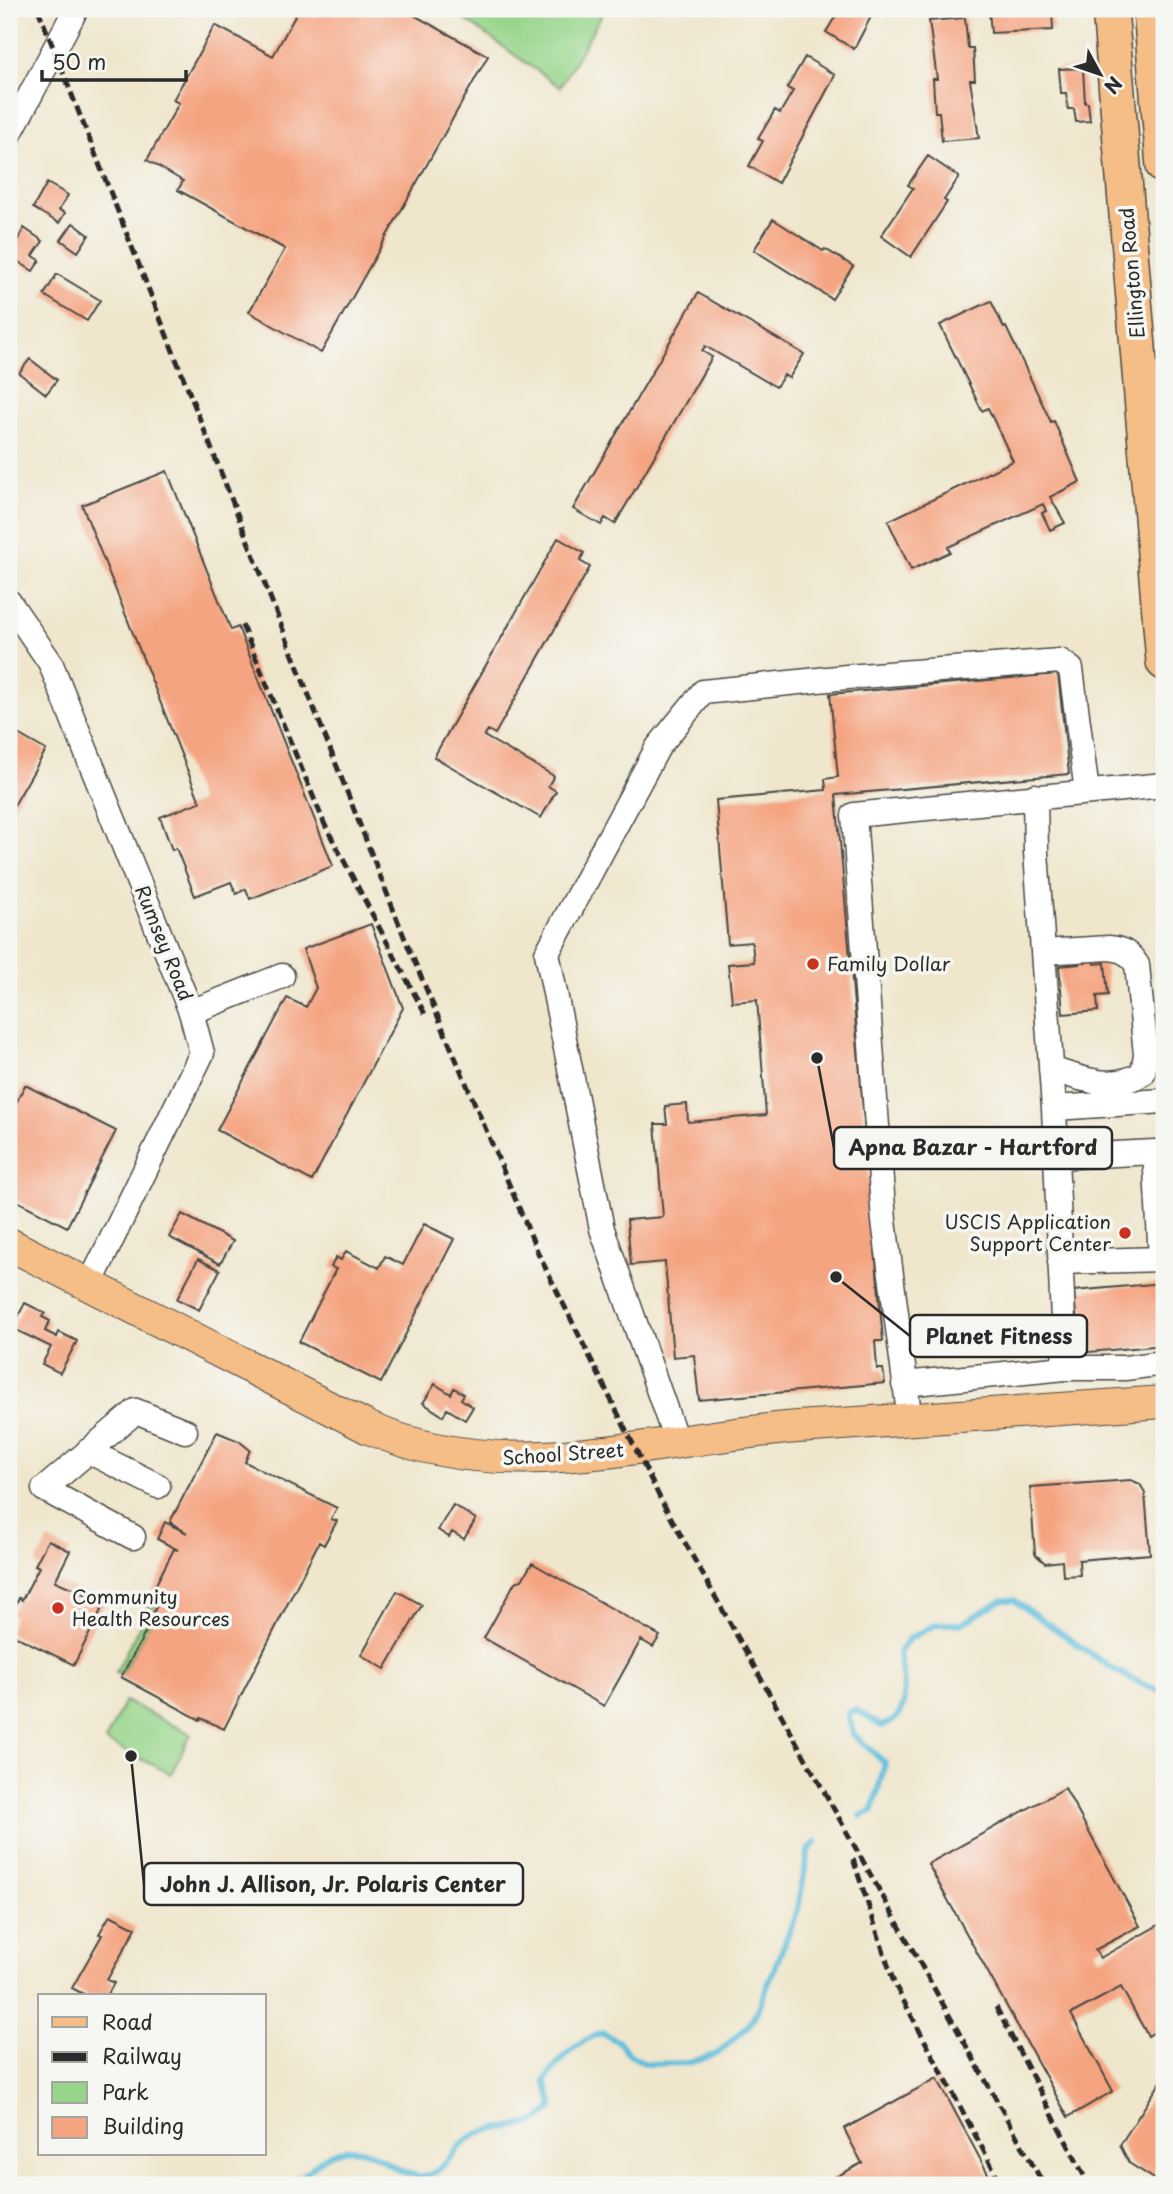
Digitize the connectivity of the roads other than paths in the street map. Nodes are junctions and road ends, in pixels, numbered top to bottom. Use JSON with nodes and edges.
{"nodes":[{"id":1,"x":76,"y":9,"type":"edge"},
{"id":2,"x":1110,"y":9,"type":"edge"},
{"id":3,"x":1151,"y":9,"type":"edge"},
{"id":4,"x":16,"y":105,"type":"edge"},
{"id":5,"x":9,"y":135,"type":"edge"},
{"id":6,"x":1164,"y":166,"type":"edge"},
{"id":7,"x":1157,"y":490,"type":"edge"},
{"id":8,"x":9,"y":601,"type":"edge"},
{"id":9,"x":1164,"y":662,"type":"edge"},
{"id":10,"x":1164,"y":785,"type":"edge"},
{"id":11,"x":1087,"y":792,"type":"junction"},
{"id":12,"x":1035,"y":796,"type":"junction"},
{"id":13,"x":1043,"y":952,"type":"junction"},
{"id":14,"x":282,"y":976,"type":"dead end"},
{"id":15,"x":191,"y":1012,"type":"junction"},
{"id":16,"x":1051,"y":1069,"type":"junction"},
{"id":17,"x":1164,"y":1101,"type":"edge"},
{"id":18,"x":1054,"y":1108,"type":"junction"},
{"id":19,"x":1056,"y":1157,"type":"junction"},
{"id":20,"x":9,"y":1244,"type":"edge"},
{"id":21,"x":1163,"y":1261,"type":"edge"},
{"id":22,"x":1060,"y":1262,"type":"junction"},
{"id":23,"x":89,"y":1286,"type":"junction"},
{"id":24,"x":1164,"y":1363,"type":"edge"},
{"id":25,"x":1065,"y":1368,"type":"junction"},
{"id":26,"x":904,"y":1384,"type":"junction"},
{"id":27,"x":1164,"y":1402,"type":"edge"},
{"id":28,"x":910,"y":1421,"type":"junction"},
{"id":29,"x":185,"y":1431,"type":"dead end"},
{"id":30,"x":677,"y":1443,"type":"junction"},
{"id":31,"x":88,"y":1451,"type":"junction"},
{"id":32,"x":158,"y":1486,"type":"dead end"},
{"id":33,"x":132,"y":1537,"type":"dead end"}],
"edges":[{"from":1,"to":4,"type":"street"},
{"from":2,"to":7,"type":"highway","name":"Ellington Road"},
{"from":3,"to":6,"type":"highway"},
{"from":4,"to":5,"type":"street"},
{"from":7,"to":9,"type":"highway","name":"Ellington Road"},
{"from":8,"to":15,"type":"street","name":"Rumsey Road"},
{"from":10,"to":11,"type":"street"},
{"from":11,"to":12,"type":"street"},
{"from":11,"to":30,"type":"street"},
{"from":12,"to":13,"type":"street"},
{"from":12,"to":26,"type":"street"},
{"from":13,"to":16,"type":"street"},
{"from":13,"to":16,"type":"street"},
{"from":14,"to":15,"type":"street"},
{"from":15,"to":23,"type":"street","name":"Rumsey Road"},
{"from":16,"to":18,"type":"street"},
{"from":17,"to":18,"type":"street"},
{"from":18,"to":19,"type":"street"},
{"from":19,"to":21,"type":"street"},
{"from":19,"to":22,"type":"street"},
{"from":20,"to":23,"type":"main road","name":"School Street"},
{"from":21,"to":22,"type":"street"},
{"from":22,"to":25,"type":"street"},
{"from":23,"to":30,"type":"main road","name":"School Street"},
{"from":24,"to":25,"type":"street"},
{"from":25,"to":26,"type":"street"},
{"from":26,"to":28,"type":"street"},
{"from":27,"to":28,"type":"main road","name":"School Street"},
{"from":28,"to":30,"type":"main road","name":"School Street"},
{"from":29,"to":31,"type":"street"},
{"from":31,"to":32,"type":"street"},
{"from":31,"to":33,"type":"street"}]}
